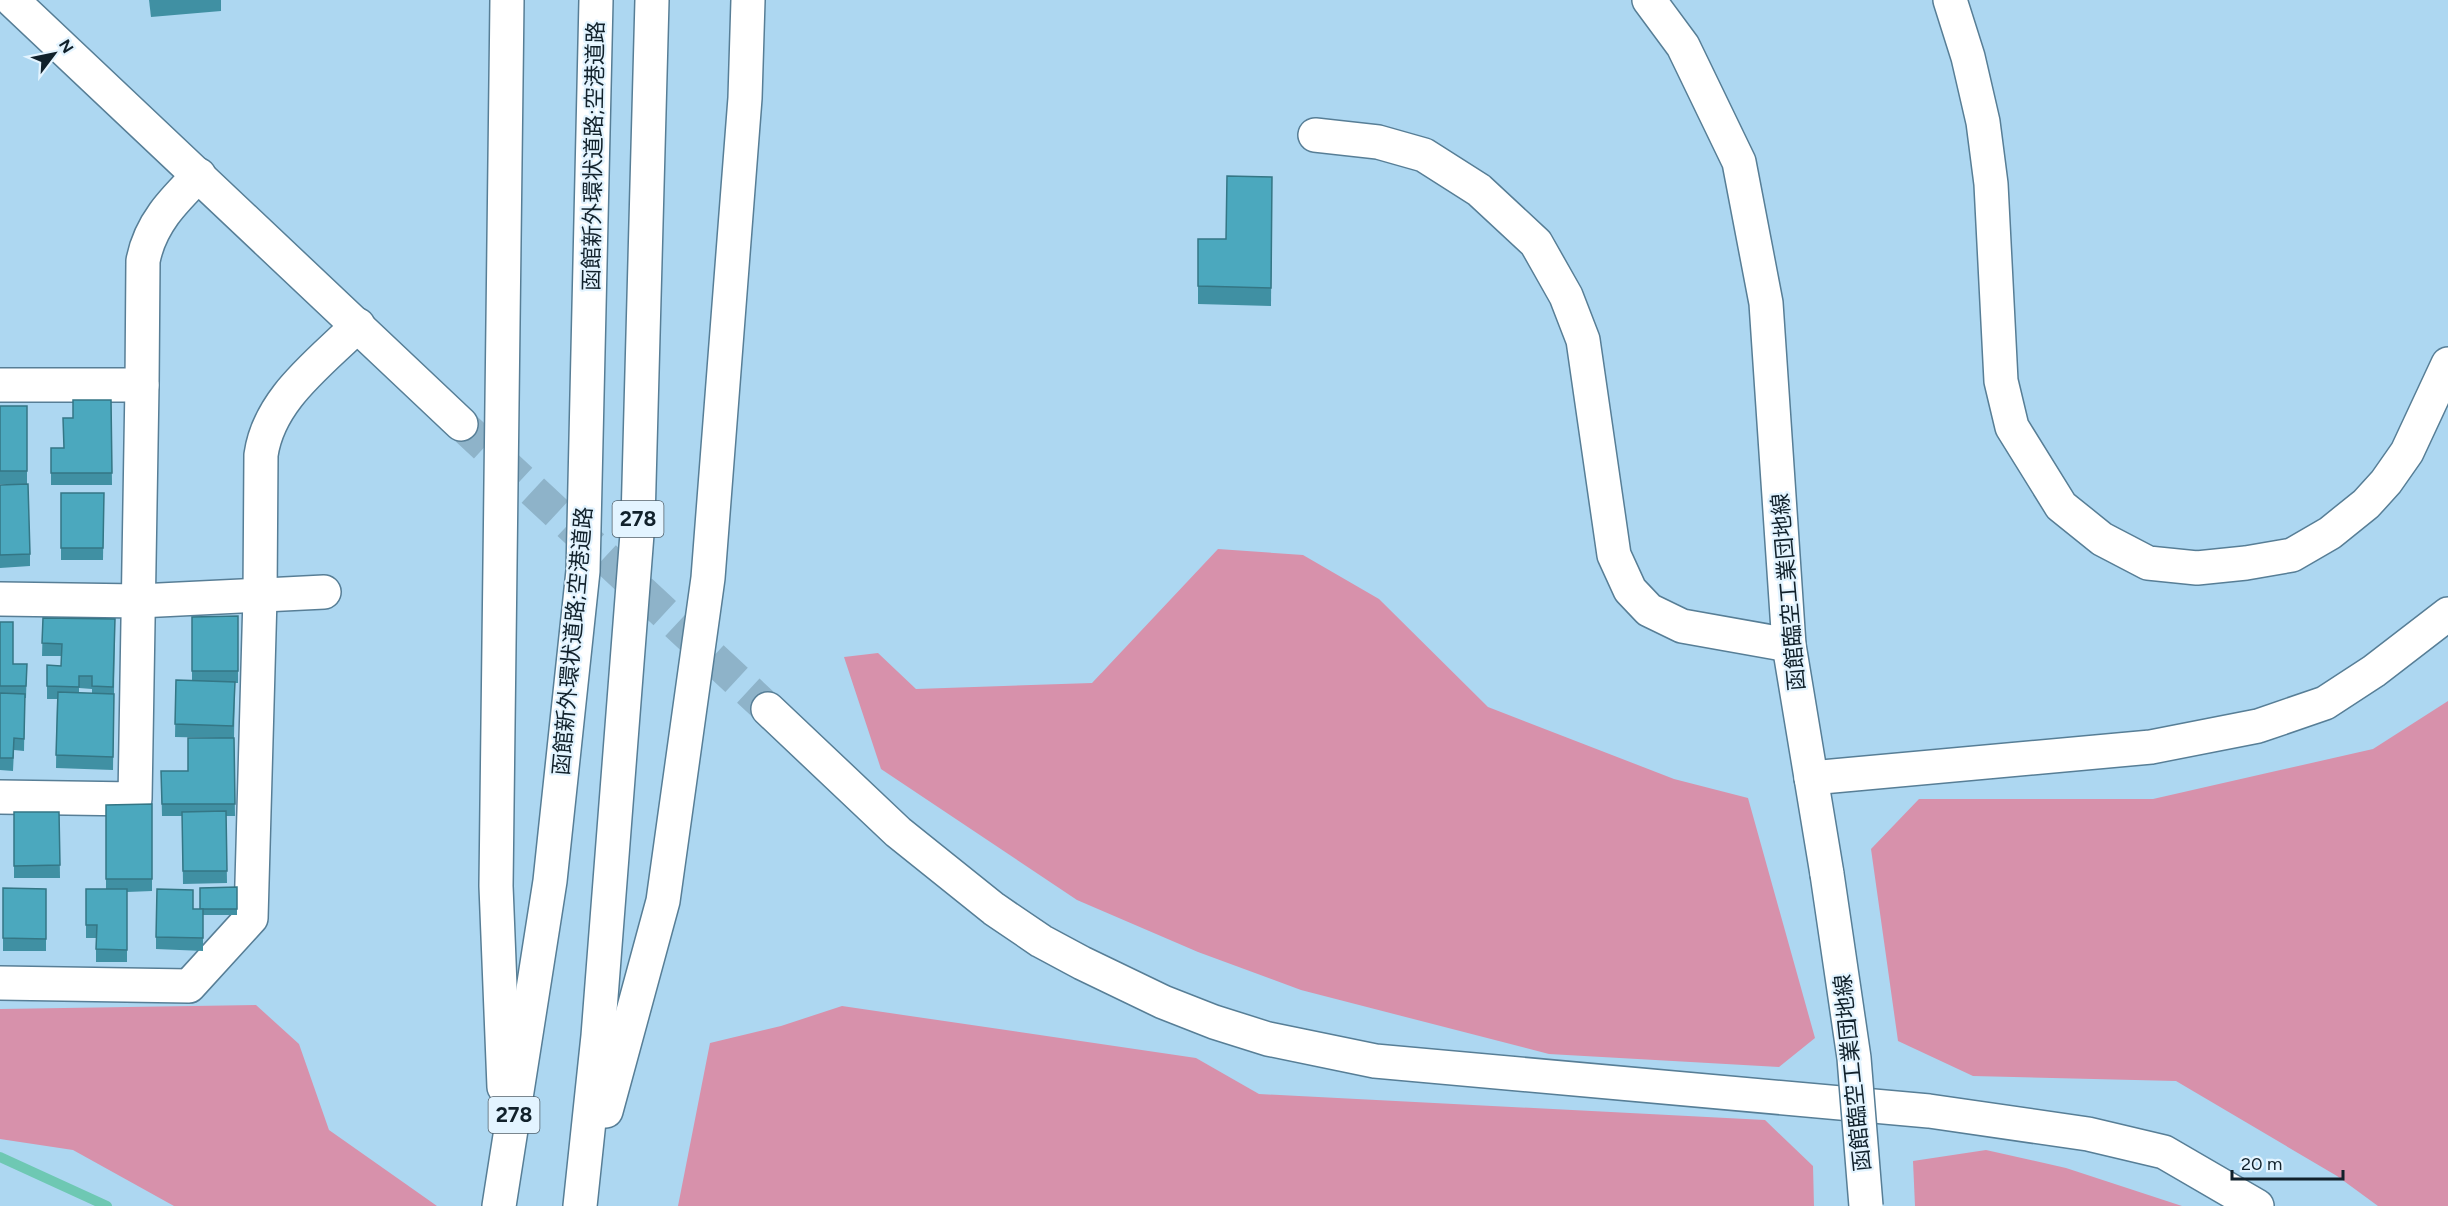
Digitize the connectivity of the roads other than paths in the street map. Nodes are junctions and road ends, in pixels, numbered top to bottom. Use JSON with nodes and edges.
{"nodes":[{"id":1,"x":12,"y":0,"type":"edge"},
{"id":2,"x":507,"y":0,"type":"edge"},
{"id":3,"x":596,"y":0,"type":"edge"},
{"id":4,"x":652,"y":0,"type":"edge"},
{"id":5,"x":748,"y":0,"type":"edge"},
{"id":6,"x":1649,"y":0,"type":"edge"},
{"id":7,"x":1950,"y":0,"type":"edge"},
{"id":8,"x":1315,"y":135,"type":"dead end"},
{"id":9,"x":198,"y":175,"type":"junction"},
{"id":10,"x":358,"y":325,"type":"junction"},
{"id":11,"x":2448,"y":364,"type":"edge"},
{"id":12,"x":0,"y":385,"type":"edge"},
{"id":13,"x":142,"y":385,"type":"junction"},
{"id":14,"x":461,"y":424,"type":"tunnel mouth"},
{"id":15,"x":324,"y":592,"type":"dead end"},
{"id":16,"x":260,"y":597,"type":"junction"},
{"id":17,"x":0,"y":599,"type":"edge"},
{"id":18,"x":139,"y":601,"type":"junction"},
{"id":19,"x":2448,"y":614,"type":"edge"},
{"id":20,"x":1789,"y":645,"type":"junction"},
{"id":21,"x":768,"y":709,"type":"tunnel mouth"},
{"id":22,"x":1811,"y":778,"type":"junction"},
{"id":23,"x":0,"y":796,"type":"edge"},
{"id":24,"x":0,"y":983,"type":"edge"},
{"id":25,"x":515,"y":1025,"type":"junction"},
{"id":26,"x":611,"y":1041,"type":"junction"},
{"id":27,"x":581,"y":1200,"type":"edge"},
{"id":28,"x":500,"y":1206,"type":"edge"},
{"id":29,"x":1866,"y":1206,"type":"edge"},
{"id":30,"x":2257,"y":1206,"type":"edge"}],
"edges":[{"from":1,"to":9,"type":"main road"},
{"from":2,"to":25,"type":"main road"},
{"from":3,"to":25,"type":"main road","name":"函館新外環状道路;空港道路","number":"278"},
{"from":4,"to":26,"type":"main road","number":"278"},
{"from":5,"to":26,"type":"main road"},
{"from":6,"to":20,"type":"main road","name":"函館臨空工業団地線"},
{"from":7,"to":11,"type":"main road"},
{"from":8,"to":20,"type":"main road"},
{"from":9,"to":10,"type":"main road"},
{"from":9,"to":13,"type":"main road"},
{"from":10,"to":14,"type":"main road"},
{"from":10,"to":16,"type":"main road"},
{"from":12,"to":13,"type":"main road"},
{"from":13,"to":18,"type":"main road"},
{"from":15,"to":16,"type":"main road"},
{"from":16,"to":18,"type":"main road"},
{"from":16,"to":24,"type":"main road"},
{"from":17,"to":18,"type":"main road"},
{"from":18,"to":23,"type":"main road"},
{"from":19,"to":22,"type":"main road"},
{"from":20,"to":22,"type":"main road","name":"函館臨空工業団地線"},
{"from":21,"to":30,"type":"main road"},
{"from":22,"to":29,"type":"main road","name":"函館臨空工業団地線","bridge":true},
{"from":25,"to":28,"type":"main road","number":"278"},
{"from":26,"to":27,"type":"main road"}]}
